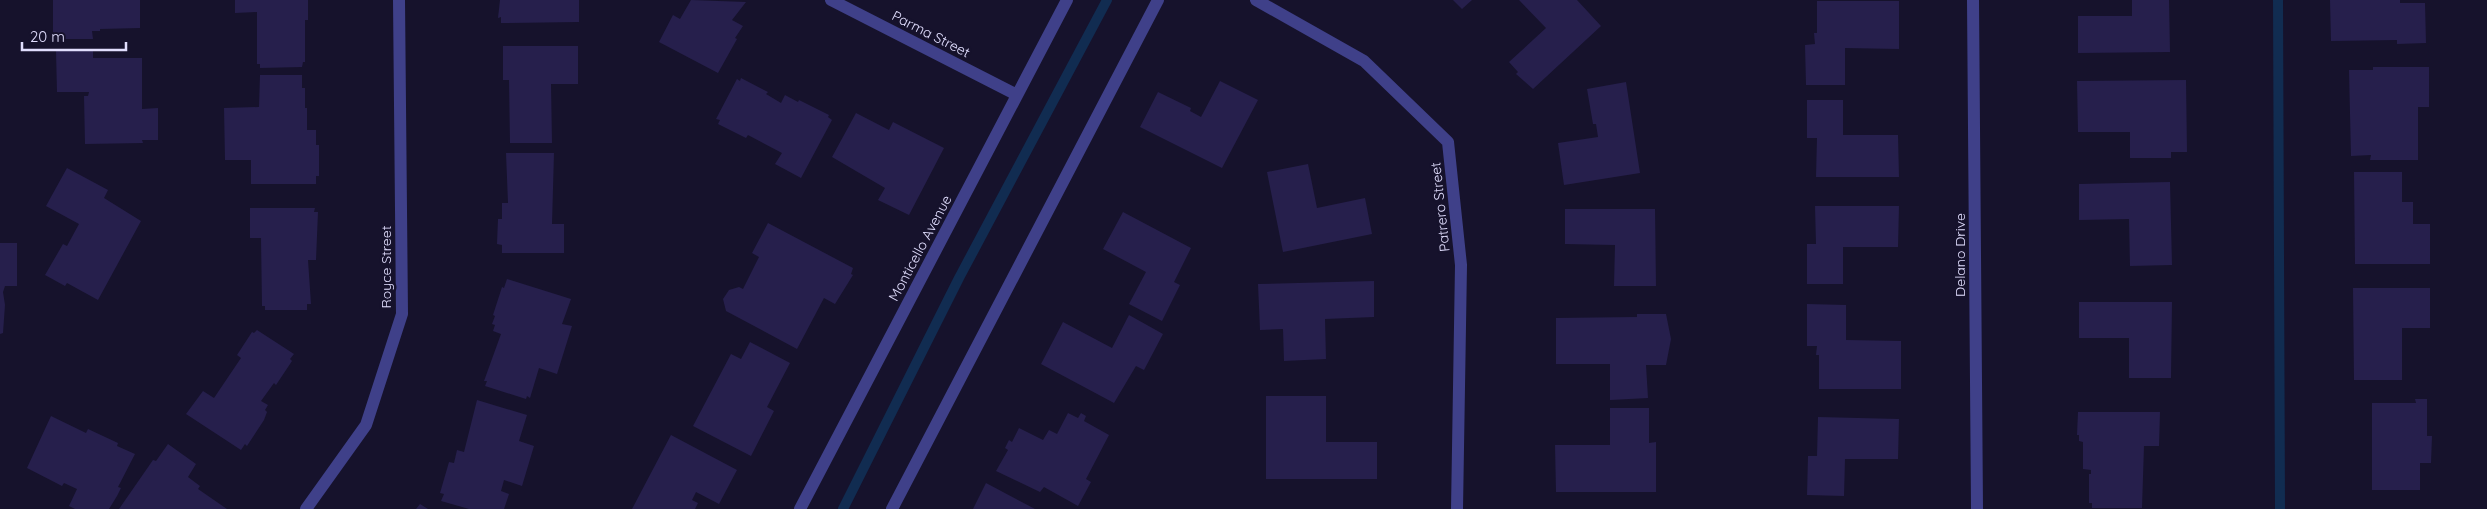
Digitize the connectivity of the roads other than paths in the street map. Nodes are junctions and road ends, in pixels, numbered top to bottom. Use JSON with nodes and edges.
{"nodes":[{"id":1,"x":399,"y":0,"type":"edge"},
{"id":2,"x":830,"y":0,"type":"edge"},
{"id":3,"x":1067,"y":0,"type":"edge"},
{"id":4,"x":1158,"y":0,"type":"edge"},
{"id":5,"x":1256,"y":0,"type":"edge"},
{"id":6,"x":1973,"y":0,"type":"edge"},
{"id":7,"x":1018,"y":95,"type":"junction"},
{"id":8,"x":306,"y":509,"type":"edge"},
{"id":9,"x":800,"y":509,"type":"edge"},
{"id":10,"x":892,"y":509,"type":"edge"},
{"id":11,"x":1457,"y":509,"type":"edge"},
{"id":12,"x":1977,"y":509,"type":"edge"}],
"edges":[{"from":1,"to":8,"type":"street","name":"Royce Street"},
{"from":2,"to":7,"type":"street","name":"Parma Street"},
{"from":3,"to":7,"type":"street","name":"Monticello Avenue"},
{"from":4,"to":10,"type":"street"},
{"from":5,"to":11,"type":"street","name":"Patrero Street"},
{"from":6,"to":12,"type":"street","name":"Delano Drive"},
{"from":7,"to":9,"type":"street","name":"Monticello Avenue"}]}
